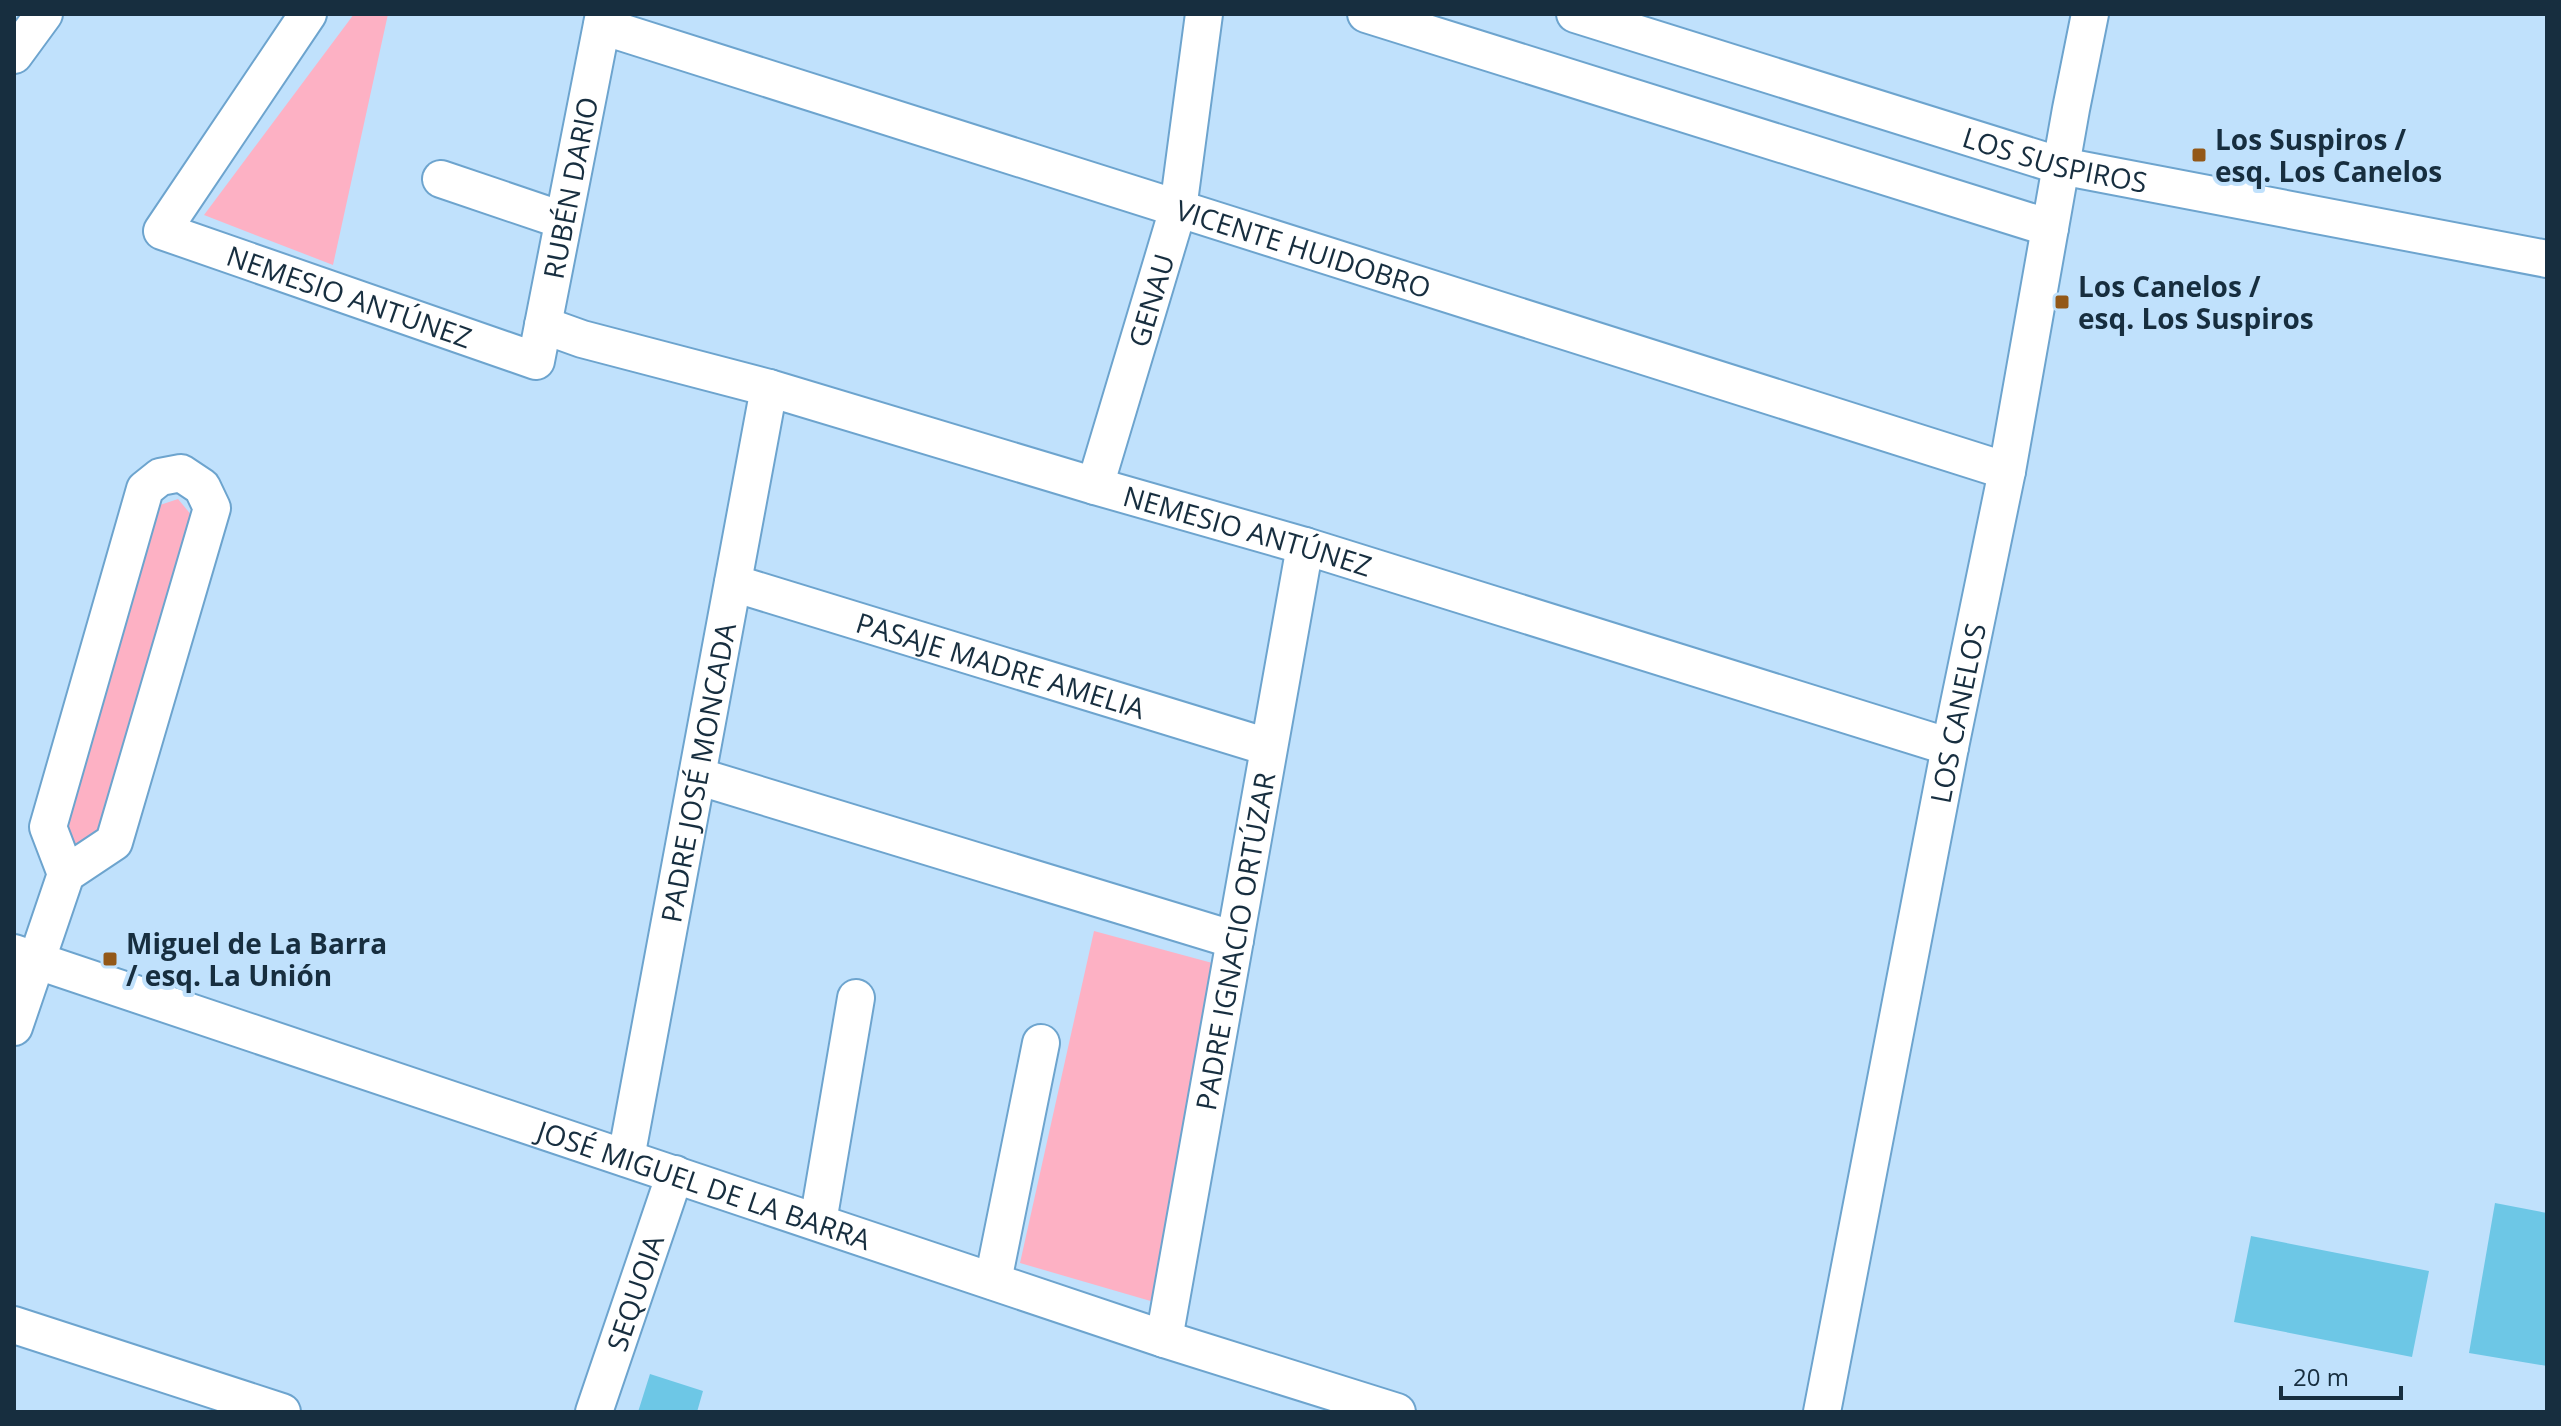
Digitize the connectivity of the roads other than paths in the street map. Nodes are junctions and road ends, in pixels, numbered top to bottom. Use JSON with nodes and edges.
{"nodes":[{"id":1,"x":44,"y":14,"type":"edge"},
{"id":2,"x":308,"y":14,"type":"edge"},
{"id":3,"x":1204,"y":14,"type":"edge"},
{"id":4,"x":1366,"y":14,"type":"edge"},
{"id":5,"x":1575,"y":14,"type":"edge"},
{"id":6,"x":2090,"y":14,"type":"edge"},
{"id":7,"x":603,"y":20,"type":"edge"},
{"id":8,"x":14,"y":55,"type":"edge"},
{"id":9,"x":2061,"y":166,"type":"junction"},
{"id":10,"x":441,"y":179,"type":"dead end"},
{"id":11,"x":1178,"y":209,"type":"junction"},
{"id":12,"x":562,"y":220,"type":"junction"},
{"id":13,"x":2050,"y":228,"type":"junction"},
{"id":14,"x":2547,"y":259,"type":"edge"},
{"id":15,"x":543,"y":325,"type":"junction"},
{"id":16,"x":536,"y":361,"type":"joint"},
{"id":17,"x":769,"y":388,"type":"junction"},
{"id":18,"x":2007,"y":471,"type":"junction"},
{"id":19,"x":1095,"y":486,"type":"junction"},
{"id":20,"x":1305,"y":546,"type":"junction"},
{"id":21,"x":733,"y":583,"type":"junction"},
{"id":22,"x":1268,"y":747,"type":"junction"},
{"id":23,"x":1950,"y":747,"type":"junction"},
{"id":24,"x":697,"y":776,"type":"junction"},
{"id":25,"x":66,"y":874,"type":"junction"},
{"id":26,"x":1235,"y":940,"type":"junction"},
{"id":27,"x":25,"y":956,"type":"edge"},
{"id":28,"x":856,"y":998,"type":"dead end"},
{"id":29,"x":14,"y":1027,"type":"edge"},
{"id":30,"x":1041,"y":1043,"type":"dead end"},
{"id":31,"x":626,"y":1158,"type":"junction"},
{"id":32,"x":675,"y":1174,"type":"junction"},
{"id":33,"x":818,"y":1222,"type":"junction"},
{"id":34,"x":993,"y":1281,"type":"junction"},
{"id":35,"x":14,"y":1325,"type":"edge"},
{"id":36,"x":1164,"y":1339,"type":"junction"},
{"id":37,"x":282,"y":1412,"type":"edge"},
{"id":38,"x":594,"y":1412,"type":"edge"},
{"id":39,"x":1397,"y":1412,"type":"edge"},
{"id":40,"x":1822,"y":1412,"type":"edge"}],
"edges":[{"from":1,"to":8,"type":"street"},
{"from":2,"to":16,"type":"street","name":"NEMESIO ANTÚNEZ"},
{"from":3,"to":11,"type":"street","name":"GENAU"},
{"from":4,"to":13,"type":"street"},
{"from":5,"to":9,"type":"street","name":"LOS SUSPIROS"},
{"from":6,"to":9,"type":"street","name":"LOS CANELOS"},
{"from":7,"to":11,"type":"street","name":"VICENTE HUIDOBRO"},
{"from":7,"to":12,"type":"street","name":"RUBÉN DARIO"},
{"from":9,"to":13,"type":"street","name":"LOS CANELOS"},
{"from":9,"to":14,"type":"street","name":"LOS SUSPIROS"},
{"from":10,"to":12,"type":"street"},
{"from":11,"to":18,"type":"street","name":"VICENTE HUIDOBRO"},
{"from":11,"to":19,"type":"street","name":"GENAU"},
{"from":12,"to":15,"type":"street","name":"RUBÉN DARIO"},
{"from":13,"to":18,"type":"street","name":"LOS CANELOS"},
{"from":15,"to":16,"type":"street","name":"RUBÉN DARIO"},
{"from":15,"to":17,"type":"street","name":"NEMESIO ANTÚNEZ"},
{"from":17,"to":19,"type":"street","name":"NEMESIO ANTÚNEZ"},
{"from":17,"to":21,"type":"street","name":"PADRE JOSÉ MONCADA"},
{"from":18,"to":23,"type":"street","name":"LOS CANELOS"},
{"from":19,"to":20,"type":"street","name":"NEMESIO ANTÚNEZ"},
{"from":20,"to":22,"type":"street","name":"PADRE IGNACIO ORTÚZAR"},
{"from":20,"to":23,"type":"street","name":"NEMESIO ANTÚNEZ"},
{"from":21,"to":22,"type":"street","name":"PASAJE MADRE AMELIA"},
{"from":21,"to":24,"type":"street","name":"PADRE JOSÉ MONCADA"},
{"from":22,"to":26,"type":"street","name":"PADRE IGNACIO ORTÚZAR"},
{"from":23,"to":40,"type":"street","name":"LOS CANELOS"},
{"from":24,"to":26,"type":"street"},
{"from":24,"to":31,"type":"street","name":"PADRE JOSÉ MONCADA"},
{"from":25,"to":25,"type":"street"},
{"from":25,"to":27,"type":"street"},
{"from":26,"to":36,"type":"street","name":"PADRE IGNACIO ORTÚZAR"},
{"from":27,"to":29,"type":"street"},
{"from":27,"to":31,"type":"street","name":"JOSÉ MIGUEL DE LA BARRA"},
{"from":28,"to":33,"type":"street"},
{"from":30,"to":34,"type":"street"},
{"from":31,"to":32,"type":"street","name":"JOSÉ MIGUEL DE LA BARRA"},
{"from":32,"to":33,"type":"street","name":"JOSÉ MIGUEL DE LA BARRA"},
{"from":32,"to":38,"type":"street","name":"SEQUOIA"},
{"from":33,"to":34,"type":"street","name":"JOSÉ MIGUEL DE LA BARRA"},
{"from":34,"to":36,"type":"street","name":"JOSÉ MIGUEL DE LA BARRA"},
{"from":35,"to":37,"type":"street"},
{"from":36,"to":39,"type":"street","name":"JOSÉ MIGUEL DE LA BARRA"}]}
